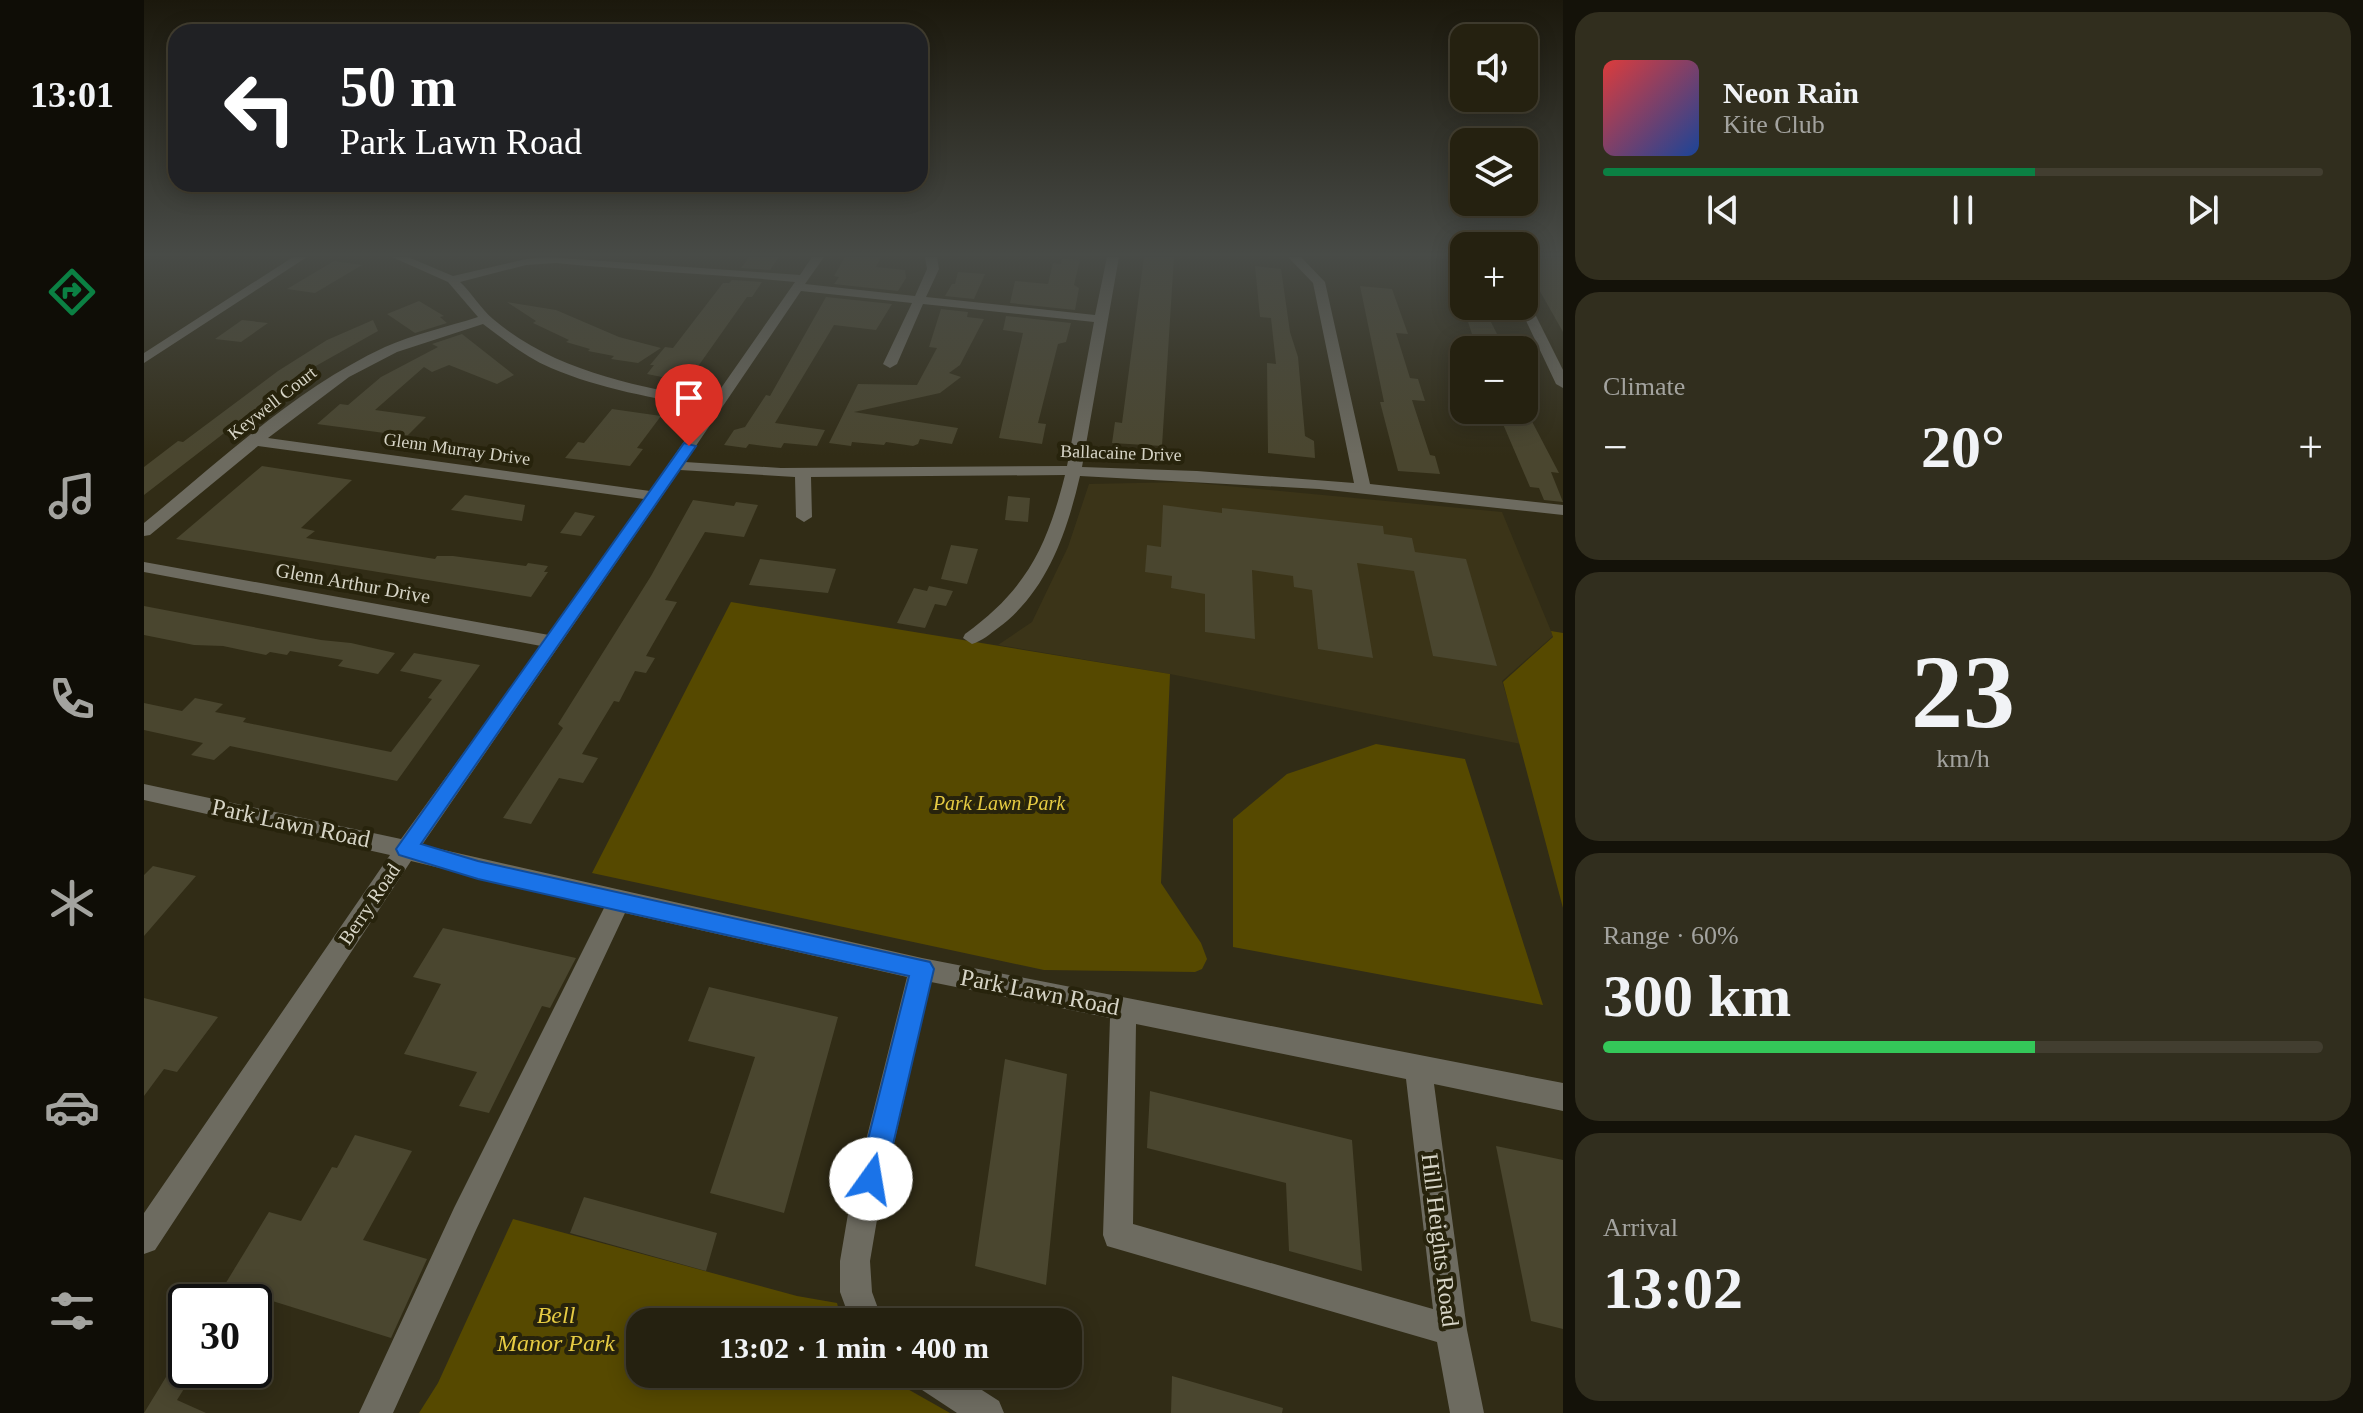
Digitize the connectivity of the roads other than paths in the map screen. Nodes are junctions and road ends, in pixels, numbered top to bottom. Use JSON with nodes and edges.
{"nodes":[{"id":1,"x":200,"y":323,"type":"edge"},
{"id":2,"x":472,"y":323,"type":"edge"},
{"id":3,"x":490,"y":323,"type":"edge"},
{"id":4,"x":773,"y":323,"type":"edge"},
{"id":5,"x":908,"y":323,"type":"edge"},
{"id":6,"x":1100,"y":323,"type":"edge"},
{"id":7,"x":1328,"y":323,"type":"edge"},
{"id":8,"x":1533,"y":323,"type":"edge"},
{"id":9,"x":144,"y":359,"type":"edge"},
{"id":10,"x":890,"y":364,"type":"dead end"},
{"id":11,"x":1563,"y":384,"type":"edge"},
{"id":12,"x":716,"y":406,"type":"junction"},
{"id":13,"x":255,"y":441,"type":"junction"},
{"id":14,"x":675,"y":465,"type":"junction"},
{"id":15,"x":1074,"y":471,"type":"junction"},
{"id":16,"x":803,"y":472,"type":"junction"},
{"id":17,"x":1362,"y":486,"type":"junction"},
{"id":18,"x":654,"y":496,"type":"junction"},
{"id":19,"x":1563,"y":510,"type":"edge"},
{"id":20,"x":804,"y":517,"type":"dead end"},
{"id":21,"x":144,"y":531,"type":"edge"},
{"id":22,"x":144,"y":567,"type":"edge"},
{"id":23,"x":972,"y":638,"type":"dead end"},
{"id":24,"x":554,"y":642,"type":"junction"},
{"id":25,"x":144,"y":792,"type":"edge"},
{"id":26,"x":407,"y":849,"type":"junction"},
{"id":27,"x":618,"y":903,"type":"junction"},
{"id":28,"x":922,"y":969,"type":"junction"},
{"id":29,"x":1123,"y":1008,"type":"junction"},
{"id":30,"x":1418,"y":1066,"type":"junction"},
{"id":31,"x":1563,"y":1097,"type":"edge"},
{"id":32,"x":144,"y":1239,"type":"edge"},
{"id":33,"x":862,"y":1308,"type":"edge"},
{"id":34,"x":1451,"y":1330,"type":"junction"},
{"id":35,"x":949,"y":1388,"type":"edge"},
{"id":36,"x":376,"y":1413,"type":"edge"},
{"id":37,"x":987,"y":1413,"type":"edge"},
{"id":38,"x":1467,"y":1413,"type":"edge"}],
"edges":[{"from":1,"to":9,"type":"street"},
{"from":2,"to":13,"type":"street","name":"Keywell Court"},
{"from":3,"to":12,"type":"street"},
{"from":4,"to":12,"type":"street","name":"Berry Road"},
{"from":5,"to":10,"type":"street"},
{"from":6,"to":15,"type":"street"},
{"from":7,"to":17,"type":"street"},
{"from":8,"to":11,"type":"street"},
{"from":12,"to":14,"type":"street","name":"Berry Road"},
{"from":13,"to":18,"type":"street","name":"Glenn Murray Drive"},
{"from":13,"to":21,"type":"street","name":"Keywell Court"},
{"from":14,"to":16,"type":"street","name":"Ballacaine Drive"},
{"from":14,"to":18,"type":"street","name":"Berry Road"},
{"from":15,"to":16,"type":"street","name":"Ballacaine Drive"},
{"from":15,"to":17,"type":"street","name":"Ballacaine Drive"},
{"from":15,"to":23,"type":"street"},
{"from":16,"to":20,"type":"street"},
{"from":17,"to":19,"type":"street","name":"Ballacaine Drive"},
{"from":18,"to":24,"type":"street","name":"Berry Road"},
{"from":22,"to":24,"type":"street","name":"Glenn Arthur Drive"},
{"from":24,"to":26,"type":"street","name":"Berry Road"},
{"from":25,"to":26,"type":"street","name":"Park Lawn Road"},
{"from":26,"to":27,"type":"street","name":"Park Lawn Road"},
{"from":26,"to":32,"type":"street","name":"Berry Road"},
{"from":27,"to":28,"type":"street","name":"Park Lawn Road"},
{"from":27,"to":36,"type":"street"},
{"from":28,"to":29,"type":"street","name":"Park Lawn Road"},
{"from":28,"to":33,"type":"street"},
{"from":29,"to":30,"type":"street","name":"Park Lawn Road"},
{"from":29,"to":34,"type":"street"},
{"from":30,"to":31,"type":"street","name":"Park Lawn Road"},
{"from":30,"to":34,"type":"street","name":"Hill Heights Road"},
{"from":34,"to":38,"type":"street","name":"Hill Heights Road"},
{"from":35,"to":37,"type":"street"}]}
